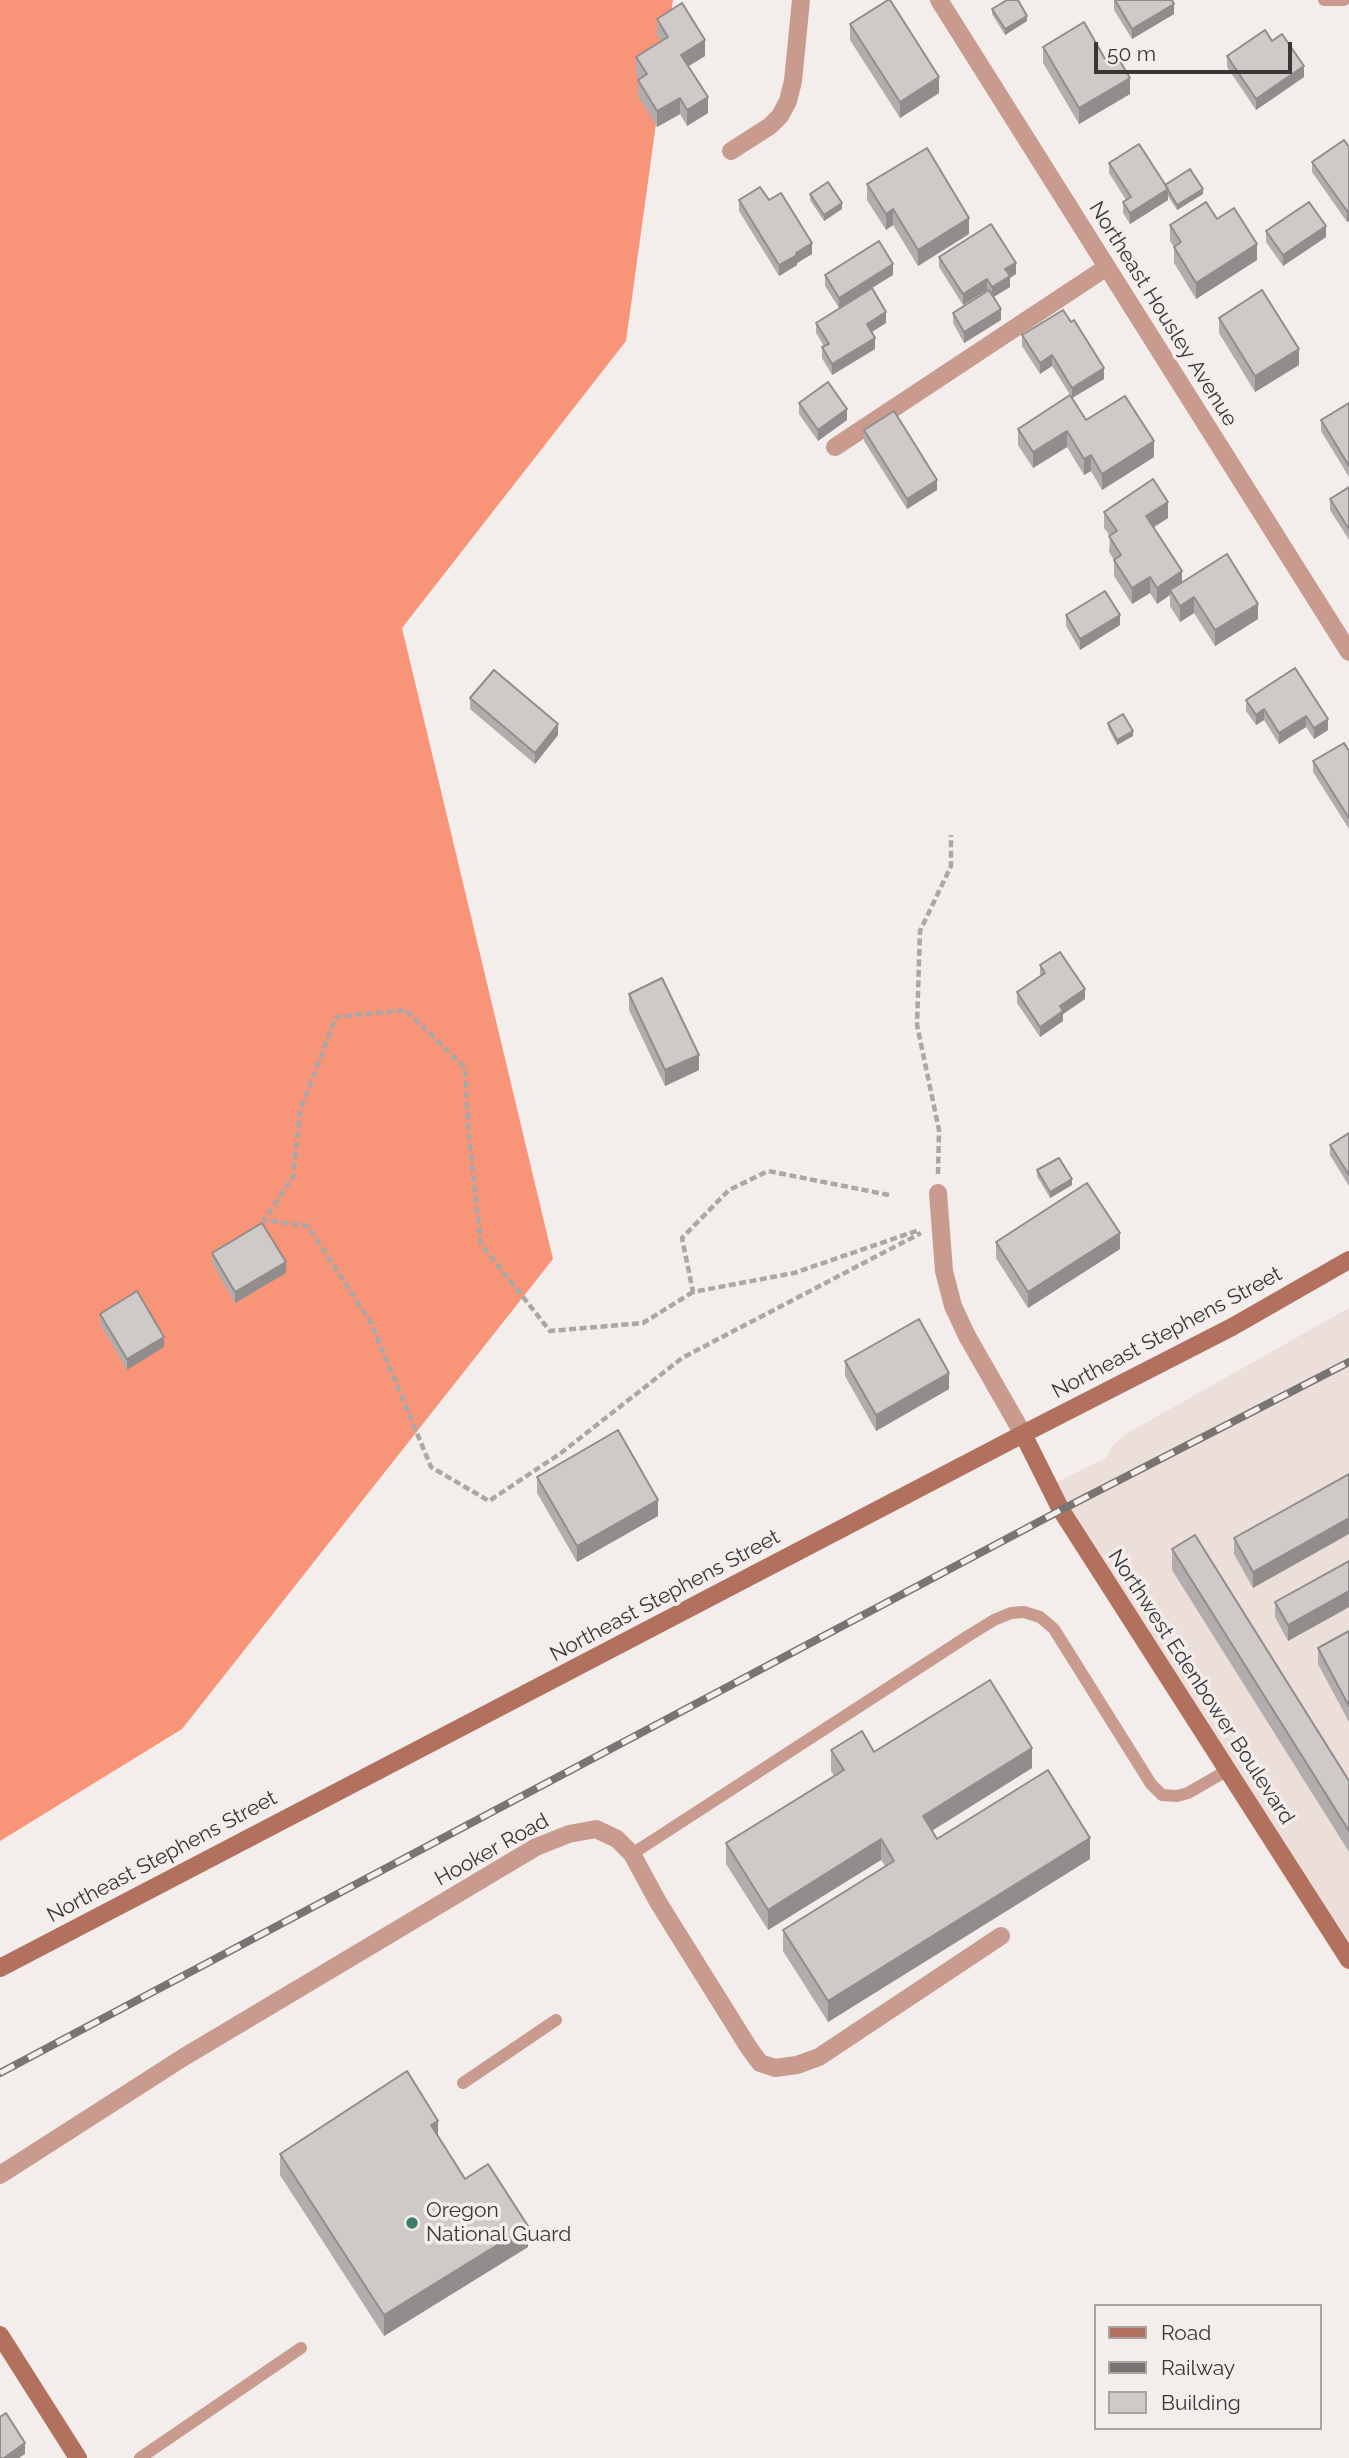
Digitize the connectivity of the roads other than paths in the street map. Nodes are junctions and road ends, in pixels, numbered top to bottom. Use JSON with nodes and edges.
{"nodes":[{"id":1,"x":801,"y":0,"type":"edge"},
{"id":2,"x":939,"y":0,"type":"edge"},
{"id":3,"x":1324,"y":0,"type":"edge"},
{"id":4,"x":1344,"y":0,"type":"edge"},
{"id":5,"x":731,"y":151,"type":"dead end"},
{"id":6,"x":1107,"y":267,"type":"junction"},
{"id":7,"x":835,"y":447,"type":"dead end"},
{"id":8,"x":1349,"y":652,"type":"edge"},
{"id":9,"x":938,"y":1193,"type":"road end"},
{"id":10,"x":1349,"y":1260,"type":"edge"},
{"id":11,"x":1023,"y":1434,"type":"junction"},
{"id":12,"x":1228,"y":1770,"type":"junction"},
{"id":13,"x":632,"y":1854,"type":"junction"},
{"id":14,"x":1001,"y":1936,"type":"dead end"},
{"id":15,"x":1349,"y":1960,"type":"edge"},
{"id":16,"x":0,"y":1968,"type":"edge"},
{"id":17,"x":555,"y":2020,"type":"dead end"},
{"id":18,"x":463,"y":2082,"type":"dead end"},
{"id":19,"x":0,"y":2175,"type":"edge"},
{"id":20,"x":0,"y":2335,"type":"edge"},
{"id":21,"x":301,"y":2348,"type":"dead end"},
{"id":22,"x":78,"y":2458,"type":"edge"},
{"id":23,"x":140,"y":2458,"type":"edge"}],
"edges":[{"from":1,"to":5,"type":"street"},
{"from":2,"to":6,"type":"street","name":"Northeast Housley Avenue"},
{"from":3,"to":4,"type":"lane"},
{"from":6,"to":7,"type":"street"},
{"from":6,"to":8,"type":"street","name":"Northeast Housley Avenue"},
{"from":9,"to":11,"type":"street"},
{"from":10,"to":11,"type":"main road","name":"Northeast Stephens Street"},
{"from":11,"to":12,"type":"main road","name":"Northwest Edenbower Boulevard"},
{"from":11,"to":16,"type":"main road","name":"Northeast Stephens Street"},
{"from":12,"to":13,"type":"lane"},
{"from":12,"to":15,"type":"main road","name":"Northwest Edenbower Boulevard"},
{"from":13,"to":14,"type":"street","name":"Hooker Road"},
{"from":13,"to":19,"type":"street","name":"Hooker Road"},
{"from":17,"to":18,"type":"lane"},
{"from":20,"to":22,"type":"main road"},
{"from":21,"to":23,"type":"lane"}]}
